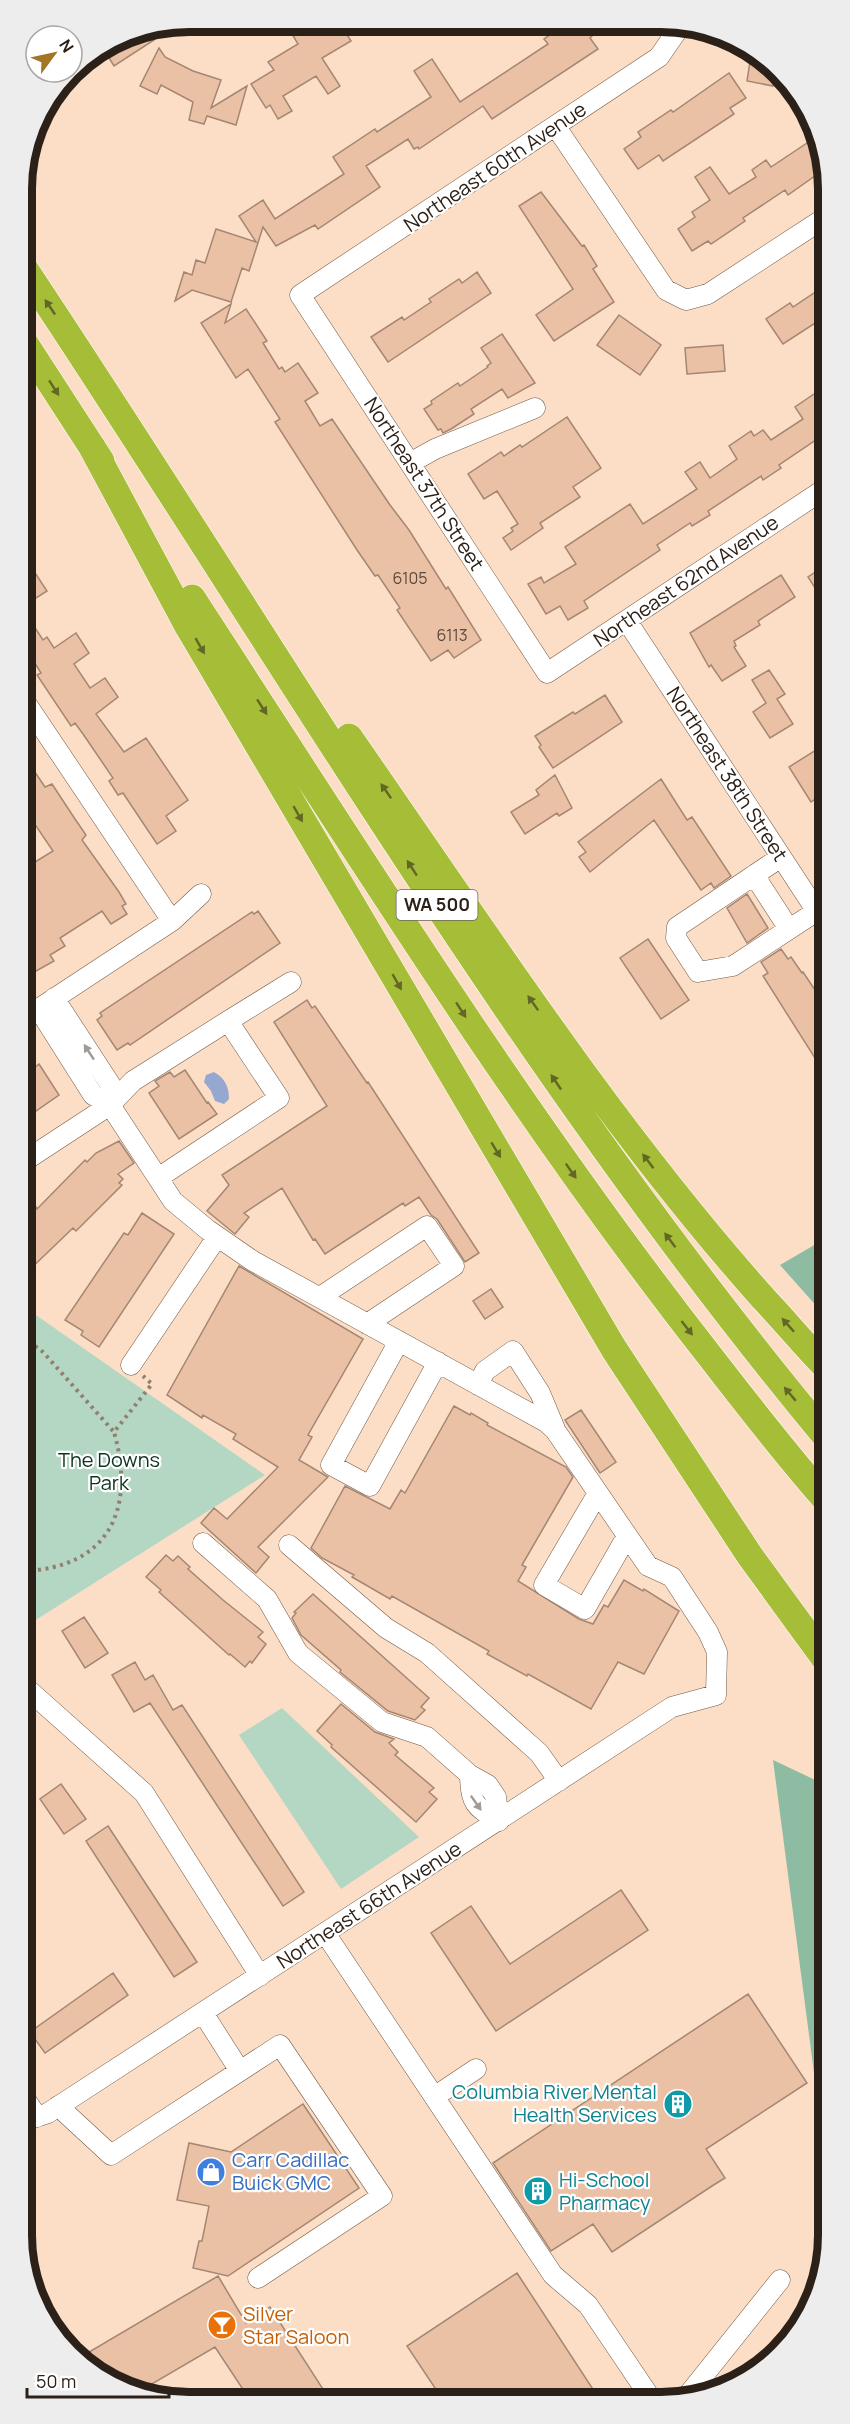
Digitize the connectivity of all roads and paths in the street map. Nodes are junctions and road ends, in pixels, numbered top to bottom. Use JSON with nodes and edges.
{"nodes":[{"id":1,"x":676,"y":33,"type":"edge"},
{"id":2,"x":556,"y":127,"type":"junction"},
{"id":3,"x":818,"y":222,"type":"edge"},
{"id":4,"x":32,"y":281,"type":"edge"},
{"id":5,"x":300,"y":295,"type":"joint"},
{"id":6,"x":78,"y":350,"type":"junction"},
{"id":7,"x":32,"y":354,"type":"edge"},
{"id":8,"x":535,"y":408,"type":"dead end"},
{"id":9,"x":92,"y":447,"type":"junction"},
{"id":10,"x":410,"y":463,"type":"junction"},
{"id":11,"x":818,"y":493,"type":"edge"},
{"id":12,"x":627,"y":621,"type":"junction"},
{"id":13,"x":547,"y":674,"type":"joint"},
{"id":14,"x":32,"y":712,"type":"edge"},
{"id":15,"x":782,"y":857,"type":"junction"},
{"id":16,"x":754,"y":875,"type":"junction"},
{"id":17,"x":201,"y":894,"type":"dead end"},
{"id":18,"x":818,"y":913,"type":"edge"},
{"id":19,"x":818,"y":920,"type":"edge"},
{"id":20,"x":172,"y":921,"type":"junction"},
{"id":21,"x":789,"y":929,"type":"junction"},
{"id":22,"x":291,"y":982,"type":"dead end"},
{"id":23,"x":38,"y":1008,"type":"edge"},
{"id":24,"x":228,"y":1021,"type":"junction"},
{"id":25,"x":110,"y":1105,"type":"junction"},
{"id":26,"x":32,"y":1156,"type":"edge"},
{"id":27,"x":158,"y":1178,"type":"junction"},
{"id":28,"x":217,"y":1237,"type":"junction"},
{"id":29,"x":320,"y":1297,"type":"junction"},
{"id":30,"x":367,"y":1324,"type":"junction"},
{"id":31,"x":399,"y":1341,"type":"junction"},
{"id":32,"x":32,"y":1344,"type":"edge"},
{"id":33,"x":818,"y":1358,"type":"edge"},
{"id":34,"x":438,"y":1362,"type":"junction"},
{"id":35,"x":131,"y":1365,"type":"joint"},
{"id":36,"x":478,"y":1385,"type":"junction"},
{"id":37,"x":818,"y":1426,"type":"edge"},
{"id":38,"x":555,"y":1430,"type":"junction"},
{"id":39,"x":114,"y":1432,"type":"junction"},
{"id":40,"x":818,"y":1490,"type":"edge"},
{"id":41,"x":598,"y":1493,"type":"junction"},
{"id":42,"x":627,"y":1536,"type":"junction"},
{"id":43,"x":203,"y":1543,"type":"dead end"},
{"id":44,"x":289,"y":1545,"type":"dead end"},
{"id":45,"x":32,"y":1570,"type":"edge"},
{"id":46,"x":818,"y":1649,"type":"edge"},
{"id":47,"x":32,"y":1692,"type":"edge"},
{"id":48,"x":559,"y":1781,"type":"junction"},
{"id":49,"x":499,"y":1821,"type":"junction"},
{"id":50,"x":325,"y":1933,"type":"junction"},
{"id":51,"x":260,"y":1976,"type":"junction"},
{"id":52,"x":203,"y":2013,"type":"junction"},
{"id":53,"x":476,"y":2069,"type":"dead end"},
{"id":54,"x":240,"y":2071,"type":"junction"},
{"id":55,"x":434,"y":2097,"type":"junction"},
{"id":56,"x":58,"y":2106,"type":"junction"},
{"id":57,"x":32,"y":2119,"type":"edge"},
{"id":58,"x":258,"y":2278,"type":"dead end"},
{"id":59,"x":780,"y":2280,"type":"dead end"},
{"id":60,"x":693,"y":2389,"type":"edge"},
{"id":61,"x":647,"y":2392,"type":"edge"}],
"edges":[{"from":1,"to":2,"type":"street","name":"Northeast 60th Avenue"},
{"from":2,"to":3,"type":"street"},
{"from":2,"to":5,"type":"street","name":"Northeast 60th Avenue"},
{"from":6,"to":4,"type":"highway","number":"WA 500","one_way":true},
{"from":5,"to":10,"type":"street","name":"Northeast 37th Street"},
{"from":33,"to":6,"type":"highway","one_way":true},
{"from":37,"to":6,"type":"highway","number":"WA 500","one_way":true},
{"from":7,"to":9,"type":"highway","number":"WA 500","one_way":true},
{"from":8,"to":10,"type":"street"},
{"from":9,"to":40,"type":"highway","number":"WA 500","one_way":true},
{"from":9,"to":46,"type":"highway","one_way":true},
{"from":10,"to":13,"type":"street","name":"Northeast 37th Street"},
{"from":11,"to":12,"type":"street","name":"Northeast 62nd Avenue"},
{"from":12,"to":13,"type":"street","name":"Northeast 62nd Avenue"},
{"from":12,"to":15,"type":"street","name":"Northeast 38th Street"},
{"from":14,"to":20,"type":"street"},
{"from":15,"to":16,"type":"street"},
{"from":15,"to":18,"type":"street","name":"Northeast 38th Street"},
{"from":16,"to":21,"type":"street"},
{"from":16,"to":21,"type":"street"},
{"from":17,"to":20,"type":"street"},
{"from":19,"to":21,"type":"street"},
{"from":20,"to":23,"type":"street"},
{"from":22,"to":24,"type":"street"},
{"from":23,"to":25,"type":"street"},
{"from":24,"to":25,"type":"street"},
{"from":24,"to":27,"type":"street"},
{"from":25,"to":26,"type":"street"},
{"from":25,"to":27,"type":"street"},
{"from":27,"to":28,"type":"street"},
{"from":28,"to":29,"type":"street"},
{"from":28,"to":35,"type":"street"},
{"from":29,"to":30,"type":"street"},
{"from":29,"to":30,"type":"street"},
{"from":30,"to":31,"type":"street"},
{"from":31,"to":34,"type":"street"},
{"from":31,"to":34,"type":"street"},
{"from":32,"to":39,"type":"path"},
{"from":34,"to":36,"type":"street"},
{"from":35,"to":39,"type":"path"},
{"from":36,"to":38,"type":"street"},
{"from":36,"to":38,"type":"street"},
{"from":38,"to":41,"type":"street"},
{"from":39,"to":45,"type":"path"},
{"from":41,"to":42,"type":"street"},
{"from":41,"to":42,"type":"street"},
{"from":42,"to":48,"type":"street","name":"Northeast 66th Avenue"},
{"from":43,"to":49,"type":"street"},
{"from":44,"to":48,"type":"street"},
{"from":47,"to":51,"type":"street"},
{"from":48,"to":49,"type":"street","name":"Northeast 66th Avenue"},
{"from":49,"to":50,"type":"street","name":"Northeast 66th Avenue"},
{"from":50,"to":51,"type":"street","name":"Northeast 66th Avenue"},
{"from":50,"to":55,"type":"street"},
{"from":51,"to":52,"type":"street","name":"Northeast 66th Avenue"},
{"from":52,"to":54,"type":"street"},
{"from":52,"to":56,"type":"street","name":"Northeast 66th Avenue"},
{"from":53,"to":55,"type":"street"},
{"from":54,"to":56,"type":"street"},
{"from":54,"to":58,"type":"street"},
{"from":55,"to":61,"type":"street"},
{"from":56,"to":57,"type":"street","name":"Northeast 66th Avenue"},
{"from":59,"to":60,"type":"street"}]}
